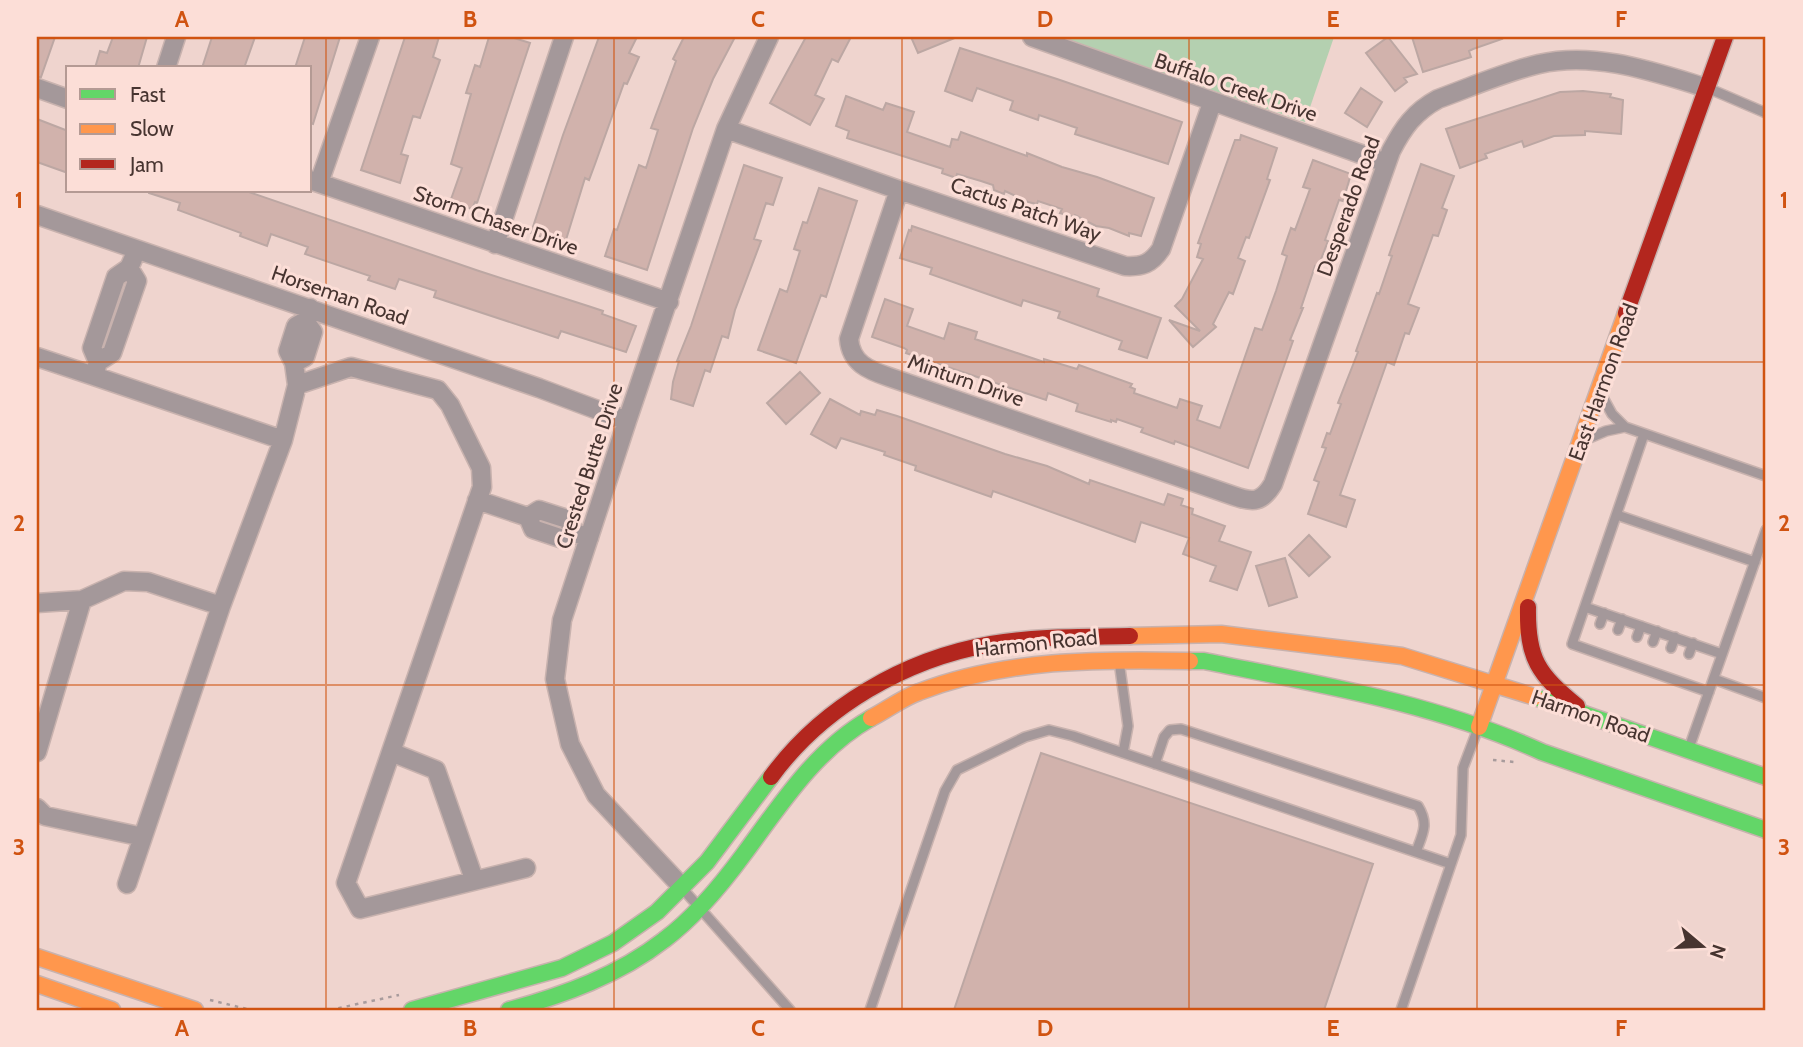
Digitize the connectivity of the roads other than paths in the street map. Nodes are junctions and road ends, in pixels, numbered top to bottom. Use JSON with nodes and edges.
{"nodes":[{"id":1,"x":176,"y":37,"type":"edge"},
{"id":2,"x":370,"y":37,"type":"edge"},
{"id":3,"x":564,"y":37,"type":"edge"},
{"id":4,"x":769,"y":37,"type":"edge"},
{"id":5,"x":1032,"y":37,"type":"edge"},
{"id":6,"x":1725,"y":37,"type":"edge"},
{"id":7,"x":167,"y":66,"type":"edge"},
{"id":8,"x":37,"y":88,"type":"edge"},
{"id":9,"x":1707,"y":88,"type":"junction"},
{"id":10,"x":66,"y":98,"type":"edge"},
{"id":11,"x":1212,"y":103,"type":"junction"},
{"id":12,"x":1766,"y":113,"type":"edge"},
{"id":13,"x":726,"y":129,"type":"junction"},
{"id":14,"x":1386,"y":163,"type":"junction"},
{"id":15,"x":315,"y":181,"type":"edge"},
{"id":16,"x":899,"y":190,"type":"junction"},
{"id":17,"x":37,"y":215,"type":"edge"},
{"id":18,"x":495,"y":244,"type":"junction"},
{"id":19,"x":137,"y":248,"type":"junction"},
{"id":20,"x":669,"y":302,"type":"junction"},
{"id":21,"x":308,"y":314,"type":"junction"},
{"id":22,"x":37,"y":357,"type":"edge"},
{"id":23,"x":96,"y":369,"type":"junction"},
{"id":24,"x":297,"y":385,"type":"junction"},
{"id":25,"x":1600,"y":391,"type":"junction"},
{"id":26,"x":627,"y":421,"type":"junction"},
{"id":27,"x":1625,"y":427,"type":"junction"},
{"id":28,"x":1644,"y":434,"type":"junction"},
{"id":29,"x":283,"y":440,"type":"junction"},
{"id":30,"x":1582,"y":441,"type":"junction"},
{"id":31,"x":1766,"y":476,"type":"edge"},
{"id":32,"x":1234,"y":496,"type":"joint"},
{"id":33,"x":477,"y":500,"type":"junction"},
{"id":34,"x":1617,"y":515,"type":"junction"},
{"id":35,"x":1766,"y":530,"type":"edge"},
{"id":36,"x":582,"y":535,"type":"junction"},
{"id":37,"x":1755,"y":562,"type":"junction"},
{"id":38,"x":1526,"y":591,"type":"junction"},
{"id":39,"x":82,"y":600,"type":"junction"},
{"id":40,"x":37,"y":603,"type":"edge"},
{"id":41,"x":221,"y":606,"type":"junction"},
{"id":42,"x":1585,"y":607,"type":"junction"},
{"id":43,"x":1604,"y":613,"type":"junction"},
{"id":44,"x":1622,"y":619,"type":"junction"},
{"id":45,"x":1600,"y":624,"type":"dead end"},
{"id":46,"x":1641,"y":625,"type":"junction"},
{"id":47,"x":1618,"y":630,"type":"dead end"},
{"id":48,"x":1657,"y":631,"type":"junction"},
{"id":49,"x":1118,"y":636,"type":"junction"},
{"id":50,"x":1637,"y":637,"type":"dead end"},
{"id":51,"x":1675,"y":637,"type":"junction"},
{"id":52,"x":1653,"y":642,"type":"dead end"},
{"id":53,"x":1693,"y":643,"type":"junction"},
{"id":54,"x":1671,"y":648,"type":"dead end"},
{"id":55,"x":1631,"y":653,"type":"dead end"},
{"id":56,"x":1723,"y":653,"type":"junction"},
{"id":57,"x":1689,"y":654,"type":"dead end"},
{"id":58,"x":1119,"y":659,"type":"junction"},
{"id":59,"x":1627,"y":663,"type":"junction"},
{"id":60,"x":1683,"y":671,"type":"dead end"},
{"id":61,"x":1714,"y":679,"type":"junction"},
{"id":62,"x":1679,"y":681,"type":"junction"},
{"id":63,"x":1495,"y":683,"type":"junction"},
{"id":64,"x":1709,"y":692,"type":"junction"},
{"id":65,"x":1766,"y":698,"type":"edge"},
{"id":66,"x":1588,"y":715,"type":"junction"},
{"id":67,"x":1479,"y":727,"type":"junction"},
{"id":68,"x":1689,"y":750,"type":"junction"},
{"id":69,"x":37,"y":752,"type":"edge"},
{"id":70,"x":391,"y":752,"type":"junction"},
{"id":71,"x":1123,"y":753,"type":"junction"},
{"id":72,"x":1155,"y":764,"type":"junction"},
{"id":73,"x":1766,"y":777,"type":"edge"},
{"id":74,"x":37,"y":808,"type":"edge"},
{"id":75,"x":1766,"y":830,"type":"edge"},
{"id":76,"x":143,"y":837,"type":"junction"},
{"id":77,"x":1416,"y":852,"type":"junction"},
{"id":78,"x":1451,"y":864,"type":"junction"},
{"id":79,"x":526,"y":868,"type":"dead end"},
{"id":80,"x":474,"y":879,"type":"junction"},
{"id":81,"x":127,"y":884,"type":"dead end"},
{"id":82,"x":682,"y":887,"type":"junction"},
{"id":83,"x":699,"y":908,"type":"junction"},
{"id":84,"x":37,"y":957,"type":"edge"},
{"id":85,"x":37,"y":984,"type":"edge"},
{"id":86,"x":112,"y":1010,"type":"edge"},
{"id":87,"x":194,"y":1010,"type":"edge"},
{"id":88,"x":412,"y":1010,"type":"edge"},
{"id":89,"x":509,"y":1010,"type":"edge"},
{"id":90,"x":790,"y":1010,"type":"edge"},
{"id":91,"x":870,"y":1010,"type":"edge"},
{"id":92,"x":1401,"y":1010,"type":"edge"}],
"edges":[{"from":1,"to":7,"type":"street"},
{"from":2,"to":15,"type":"street"},
{"from":3,"to":18,"type":"street"},
{"from":4,"to":13,"type":"street","name":"Crested Butte Drive"},
{"from":5,"to":11,"type":"street","name":"Buffalo Creek Drive"},
{"from":6,"to":9,"type":"street","name":"East Harmon Road"},
{"from":8,"to":10,"type":"street"},
{"from":9,"to":12,"type":"lane"},
{"from":9,"to":14,"type":"street","name":"Desperado Road"},
{"from":9,"to":25,"type":"street","name":"East Harmon Road"},
{"from":11,"to":14,"type":"street","name":"Buffalo Creek Drive"},
{"from":11,"to":16,"type":"street","name":"Cactus Patch Way"},
{"from":13,"to":16,"type":"street","name":"Cactus Patch Way"},
{"from":13,"to":20,"type":"street","name":"Crested Butte Drive"},
{"from":14,"to":32,"type":"street","name":"Desperado Road"},
{"from":15,"to":18,"type":"street","name":"Storm Chaser Drive"},
{"from":16,"to":32,"type":"street","name":"Minturn Drive"},
{"from":17,"to":19,"type":"street","name":"Horseman Road"},
{"from":18,"to":20,"type":"street","name":"Storm Chaser Drive"},
{"from":19,"to":21,"type":"street","name":"Horseman Road"},
{"from":19,"to":23,"type":"street"},
{"from":20,"to":26,"type":"street","name":"Crested Butte Drive"},
{"from":21,"to":24,"type":"street"},
{"from":21,"to":26,"type":"street","name":"Horseman Road"},
{"from":22,"to":23,"type":"street"},
{"from":23,"to":29,"type":"street"},
{"from":24,"to":29,"type":"street"},
{"from":24,"to":33,"type":"street"},
{"from":25,"to":27,"type":"lane"},
{"from":25,"to":30,"type":"street","name":"East Harmon Road"},
{"from":26,"to":36,"type":"street","name":"Crested Butte Drive"},
{"from":27,"to":28,"type":"lane"},
{"from":27,"to":30,"type":"lane"},
{"from":28,"to":31,"type":"lane"},
{"from":28,"to":34,"type":"lane"},
{"from":29,"to":41,"type":"street"},
{"from":30,"to":38,"type":"street","name":"East Harmon Road"},
{"from":33,"to":36,"type":"street"},
{"from":33,"to":70,"type":"street"},
{"from":34,"to":37,"type":"lane"},
{"from":34,"to":42,"type":"lane"},
{"from":35,"to":37,"type":"lane"},
{"from":36,"to":82,"type":"street","name":"Crested Butte Drive"},
{"from":37,"to":56,"type":"lane"},
{"from":38,"to":63,"type":"street","name":"East Harmon Road"},
{"from":38,"to":66,"type":"street"},
{"from":39,"to":40,"type":"street"},
{"from":39,"to":41,"type":"street"},
{"from":39,"to":69,"type":"street"},
{"from":41,"to":76,"type":"street"},
{"from":42,"to":43,"type":"lane"},
{"from":42,"to":59,"type":"lane"},
{"from":43,"to":44,"type":"lane"},
{"from":43,"to":45,"type":"lane"},
{"from":44,"to":46,"type":"lane"},
{"from":44,"to":47,"type":"lane"},
{"from":46,"to":48,"type":"lane"},
{"from":46,"to":50,"type":"lane"},
{"from":48,"to":51,"type":"lane"},
{"from":48,"to":52,"type":"lane"},
{"from":49,"to":58,"type":"lane"},
{"from":49,"to":63,"type":"street","name":"Harmon Road"},
{"from":49,"to":82,"type":"street","name":"Harmon Road"},
{"from":51,"to":53,"type":"lane"},
{"from":51,"to":54,"type":"lane"},
{"from":53,"to":56,"type":"lane"},
{"from":53,"to":57,"type":"lane"},
{"from":55,"to":59,"type":"lane"},
{"from":56,"to":61,"type":"lane"},
{"from":58,"to":67,"type":"street","name":"Harmon Road"},
{"from":58,"to":71,"type":"lane"},
{"from":58,"to":83,"type":"street","name":"Harmon Road"},
{"from":59,"to":62,"type":"lane"},
{"from":60,"to":62,"type":"lane"},
{"from":61,"to":64,"type":"lane"},
{"from":61,"to":65,"type":"lane"},
{"from":62,"to":64,"type":"lane"},
{"from":63,"to":66,"type":"street","name":"Harmon Road"},
{"from":63,"to":67,"type":"street","name":"East Harmon Road"},
{"from":64,"to":68,"type":"lane"},
{"from":66,"to":68,"type":"street","name":"Harmon Road"},
{"from":67,"to":75,"type":"street","name":"Harmon Road"},
{"from":67,"to":78,"type":"lane"},
{"from":68,"to":73,"type":"street","name":"Harmon Road"},
{"from":70,"to":80,"type":"street"},
{"from":70,"to":80,"type":"street"},
{"from":71,"to":72,"type":"lane"},
{"from":71,"to":91,"type":"lane"},
{"from":72,"to":77,"type":"lane"},
{"from":72,"to":77,"type":"lane"},
{"from":74,"to":76,"type":"street"},
{"from":76,"to":81,"type":"street"},
{"from":77,"to":78,"type":"lane"},
{"from":78,"to":92,"type":"lane"},
{"from":79,"to":80,"type":"street"},
{"from":82,"to":83,"type":"lane"},
{"from":82,"to":88,"type":"street","name":"Harmon Road"},
{"from":83,"to":89,"type":"street","name":"Harmon Road"},
{"from":83,"to":90,"type":"lane"},
{"from":84,"to":87,"type":"street"},
{"from":85,"to":86,"type":"street"}]}
